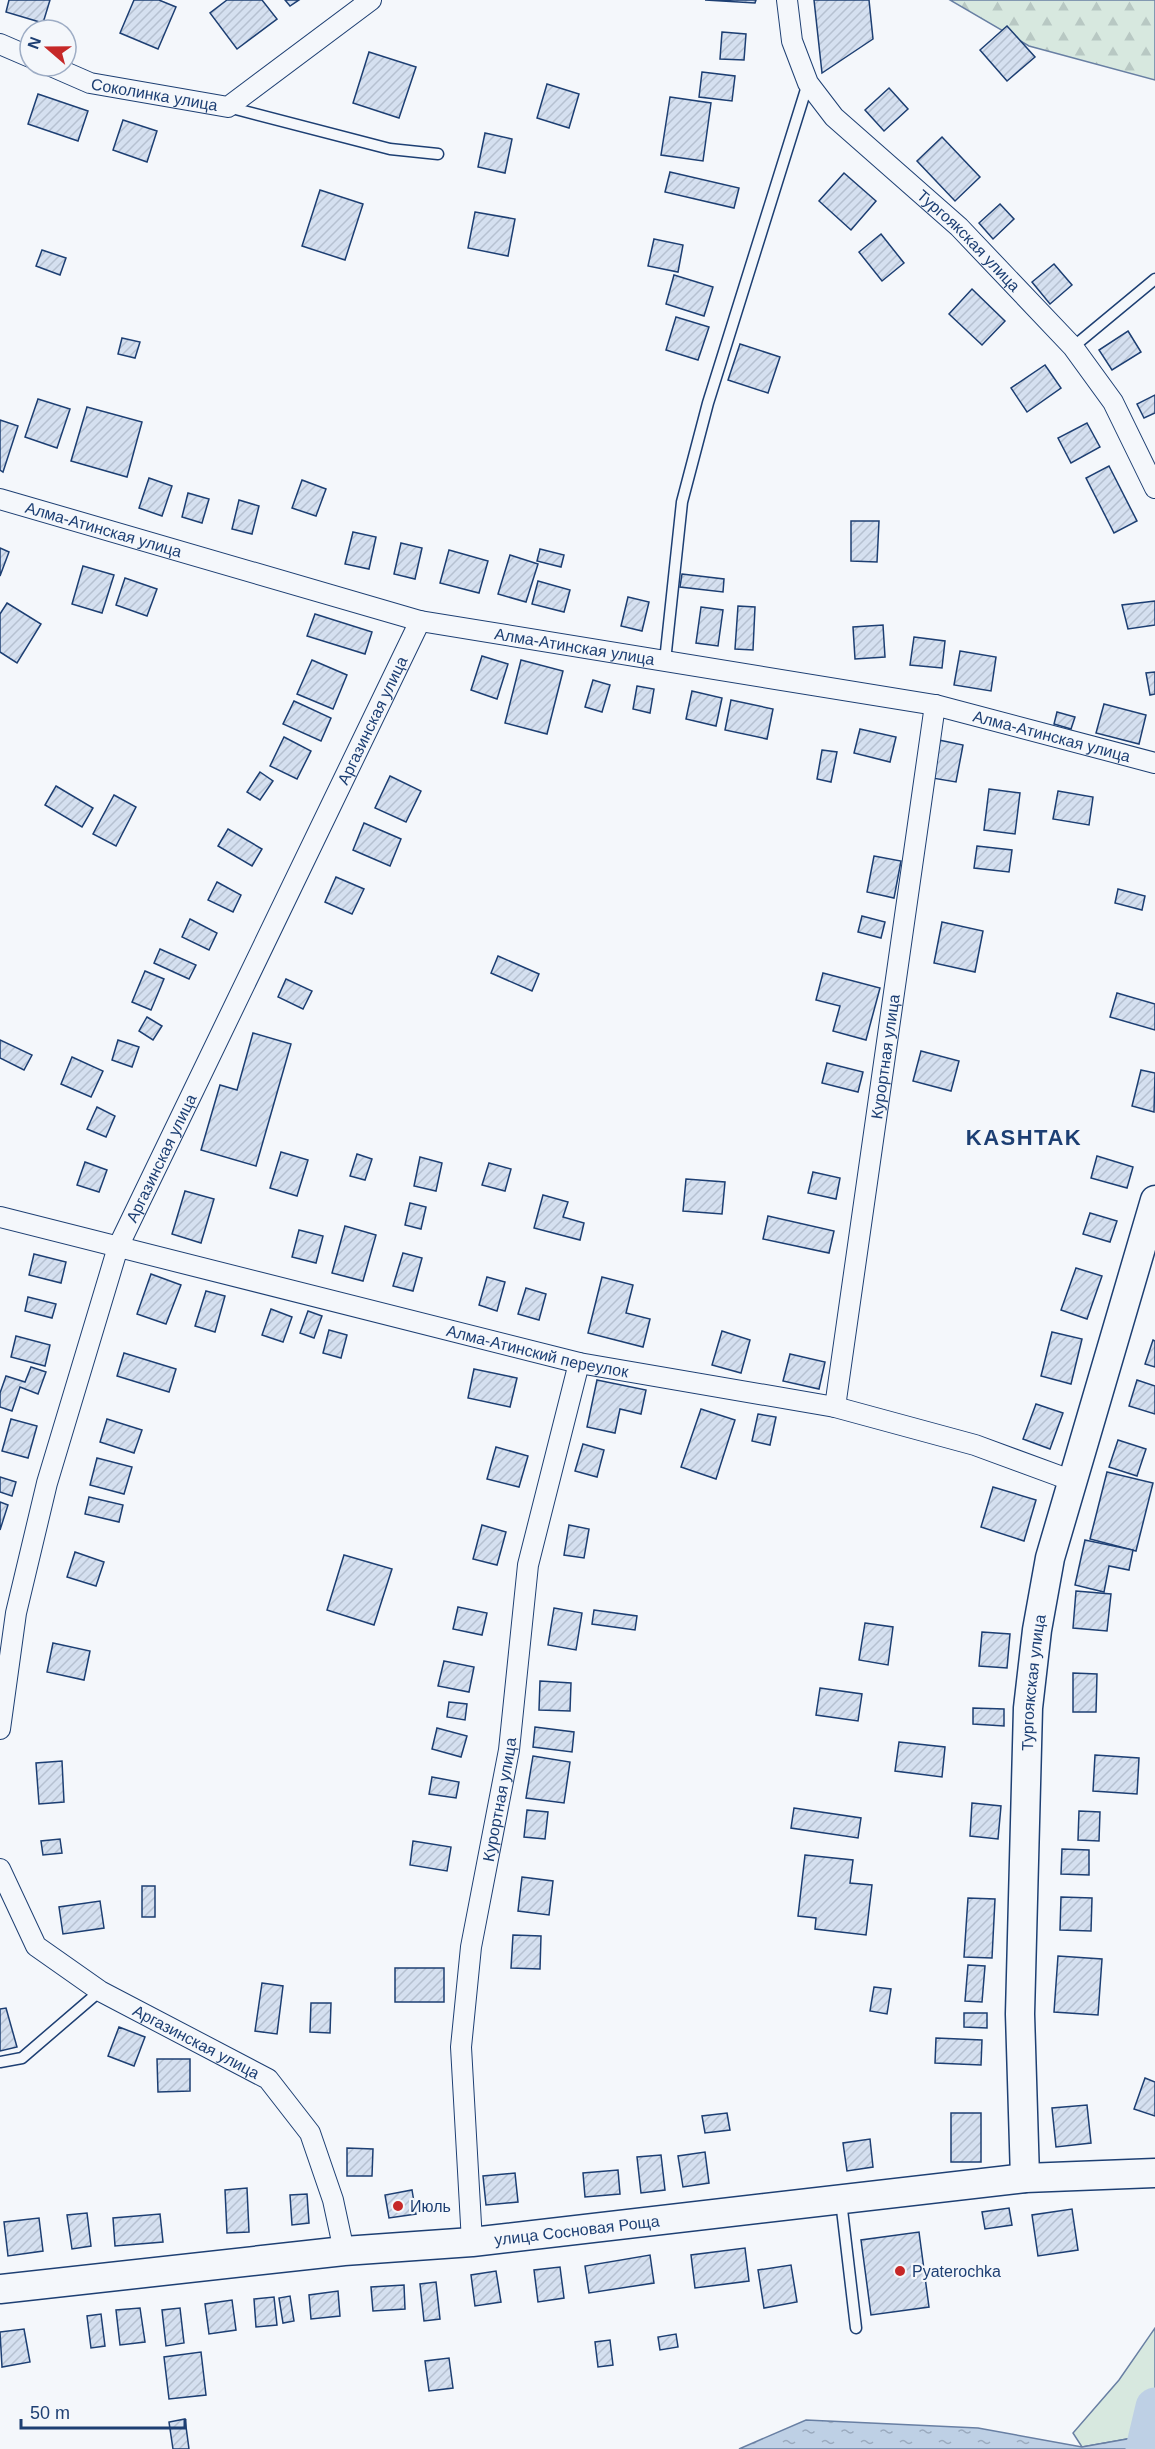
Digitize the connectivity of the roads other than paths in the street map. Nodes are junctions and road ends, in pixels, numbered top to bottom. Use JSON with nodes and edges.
{"nodes":[{"id":1,"x":371,"y":0,"type":"edge"},
{"id":2,"x":787,"y":0,"type":"edge"},
{"id":3,"x":0,"y":44,"type":"edge"},
{"id":4,"x":18,"y":52,"type":"edge"},
{"id":5,"x":78,"y":78,"type":"edge"},
{"id":6,"x":808,"y":83,"type":"junction"},
{"id":7,"x":228,"y":107,"type":"junction"},
{"id":8,"x":438,"y":154,"type":"dead end"},
{"id":9,"x":1155,"y":279,"type":"edge"},
{"id":10,"x":1073,"y":347,"type":"junction"},
{"id":11,"x":1155,"y":488,"type":"edge"},
{"id":12,"x":0,"y":499,"type":"edge"},
{"id":13,"x":420,"y":621,"type":"junction"},
{"id":14,"x":665,"y":661,"type":"junction"},
{"id":15,"x":935,"y":705,"type":"junction"},
{"id":16,"x":1155,"y":763,"type":"edge"},
{"id":17,"x":1155,"y":1200,"type":"edge"},
{"id":18,"x":0,"y":1217,"type":"edge"},
{"id":19,"x":118,"y":1247,"type":"junction"},
{"id":20,"x":579,"y":1363,"type":"junction"},
{"id":21,"x":835,"y":1407,"type":"junction"},
{"id":22,"x":1073,"y":1481,"type":"junction"},
{"id":23,"x":0,"y":1729,"type":"edge"},
{"id":24,"x":0,"y":1869,"type":"edge"},
{"id":25,"x":100,"y":1990,"type":"junction"},
{"id":26,"x":0,"y":2062,"type":"edge"},
{"id":27,"x":1155,"y":2173,"type":"edge"},
{"id":28,"x":1025,"y":2178,"type":"junction"},
{"id":29,"x":840,"y":2199,"type":"junction"},
{"id":30,"x":472,"y":2242,"type":"junction"},
{"id":31,"x":344,"y":2251,"type":"junction"},
{"id":32,"x":0,"y":2289,"type":"edge"},
{"id":33,"x":856,"y":2328,"type":"dead end"}],
"edges":[{"from":1,"to":7,"type":"street","name":"Соколинка улица"},
{"from":2,"to":6,"type":"street","name":"Тургоякская улица"},
{"from":3,"to":4,"type":"street"},
{"from":5,"to":7,"type":"street","name":"Соколинка улица"},
{"from":6,"to":10,"type":"street","name":"Тургоякская улица"},
{"from":6,"to":14,"type":"lane"},
{"from":7,"to":8,"type":"lane"},
{"from":9,"to":10,"type":"lane"},
{"from":10,"to":11,"type":"street","name":"Тургоякская улица"},
{"from":12,"to":13,"type":"street","name":"Алма-Атинская улица"},
{"from":13,"to":14,"type":"street","name":"Алма-Атинская улица"},
{"from":13,"to":19,"type":"street","name":"Аргазинская улица"},
{"from":14,"to":15,"type":"street","name":"Алма-Атинская улица"},
{"from":15,"to":16,"type":"street","name":"Алма-Атинская улица"},
{"from":15,"to":21,"type":"street","name":"Курортная улица"},
{"from":17,"to":22,"type":"main road","name":"Тургоякская улица"},
{"from":18,"to":19,"type":"street","name":"Алма-Атинский переулок"},
{"from":19,"to":20,"type":"street","name":"Алма-Атинский переулок"},
{"from":19,"to":23,"type":"street","name":"Аргазинская улица"},
{"from":20,"to":21,"type":"street","name":"Алма-Атинский переулок"},
{"from":20,"to":30,"type":"street","name":"Курортная улица"},
{"from":21,"to":22,"type":"street","name":"Алма-Атинский переулок"},
{"from":22,"to":28,"type":"main road","name":"Тургоякская улица"},
{"from":24,"to":25,"type":"street","name":"Аргазинская улица"},
{"from":25,"to":26,"type":"lane"},
{"from":25,"to":31,"type":"street","name":"Аргазинская улица"},
{"from":27,"to":28,"type":"main road","name":"улица Сосновая Роща"},
{"from":28,"to":29,"type":"main road","name":"улица Сосновая Роща"},
{"from":29,"to":30,"type":"main road","name":"улица Сосновая Роща"},
{"from":29,"to":33,"type":"lane"},
{"from":30,"to":31,"type":"main road","name":"улица Сосновая Роща"},
{"from":31,"to":32,"type":"main road","name":"улица Сосновая Роща"}]}
